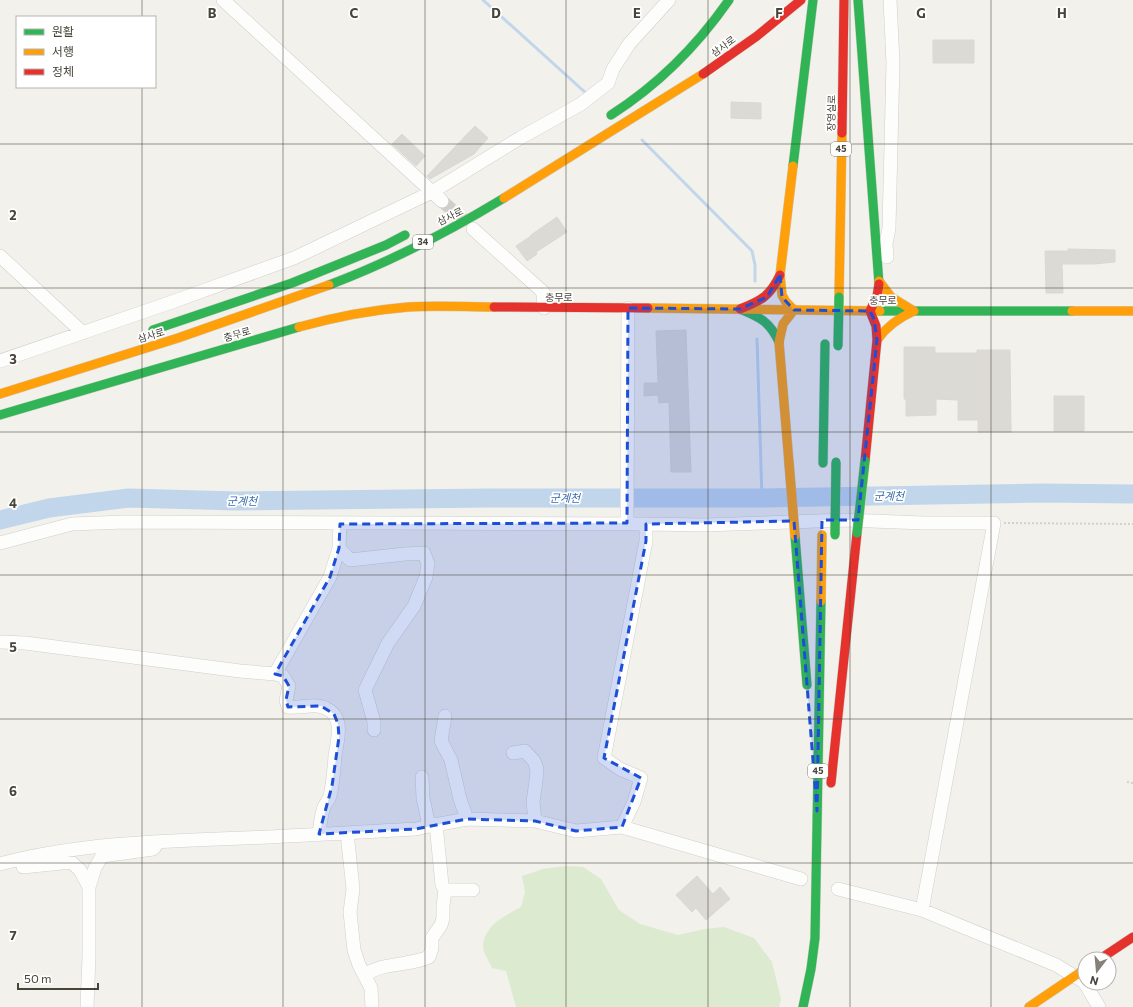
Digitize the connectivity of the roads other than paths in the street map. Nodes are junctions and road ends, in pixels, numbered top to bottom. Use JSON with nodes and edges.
{"nodes":[{"id":1,"x":223,"y":0,"type":"edge"},
{"id":2,"x":669,"y":0,"type":"edge"},
{"id":3,"x":729,"y":0,"type":"edge"},
{"id":4,"x":800,"y":0,"type":"edge"},
{"id":5,"x":813,"y":0,"type":"edge"},
{"id":6,"x":844,"y":0,"type":"edge"},
{"id":7,"x":858,"y":0,"type":"edge"},
{"id":8,"x":890,"y":0,"type":"edge"},
{"id":9,"x":606,"y":118,"type":"dead end"},
{"id":10,"x":432,"y":192,"type":"junction"},
{"id":11,"x":442,"y":201,"type":"tunnel mouth"},
{"id":12,"x":473,"y":229,"type":"tunnel mouth"},
{"id":13,"x":413,"y":231,"type":"dead end"},
{"id":14,"x":0,"y":256,"type":"edge"},
{"id":15,"x":780,"y":275,"type":"junction"},
{"id":16,"x":882,"y":285,"type":"junction"},
{"id":17,"x":826,"y":303,"type":"dead end"},
{"id":18,"x":544,"y":308,"type":"junction"},
{"id":19,"x":628,"y":308,"type":"junction"},
{"id":20,"x":740,"y":310,"type":"junction"},
{"id":21,"x":794,"y":310,"type":"junction"},
{"id":22,"x":870,"y":311,"type":"junction"},
{"id":23,"x":1133,"y":311,"type":"edge"},
{"id":24,"x":914,"y":312,"type":"junction"},
{"id":25,"x":826,"y":317,"type":"dead end"},
{"id":26,"x":147,"y":332,"type":"dead end"},
{"id":27,"x":83,"y":333,"type":"junction"},
{"id":28,"x":877,"y":340,"type":"junction"},
{"id":29,"x":825,"y":341,"type":"dead end"},
{"id":30,"x":779,"y":342,"type":"junction"},
{"id":31,"x":838,"y":350,"type":"dead end"},
{"id":32,"x":0,"y":361,"type":"edge"},
{"id":33,"x":0,"y":394,"type":"edge"},
{"id":34,"x":0,"y":415,"type":"edge"},
{"id":35,"x":836,"y":458,"type":"dead end"},
{"id":36,"x":823,"y":467,"type":"dead end"},
{"id":37,"x":822,"y":511,"type":"dead end"},
{"id":38,"x":627,"y":517,"type":"junction"},
{"id":39,"x":340,"y":524,"type":"junction"},
{"id":40,"x":646,"y":524,"type":"junction"},
{"id":41,"x":835,"y":539,"type":"dead end"},
{"id":42,"x":0,"y":543,"type":"edge"},
{"id":43,"x":339,"y":548,"type":"junction"},
{"id":44,"x":0,"y":642,"type":"edge"},
{"id":45,"x":275,"y":674,"type":"junction"},
{"id":46,"x":832,"y":684,"type":"dead end"},
{"id":47,"x":808,"y":693,"type":"dead end"},
{"id":48,"x":445,"y":716,"type":"dead end"},
{"id":49,"x":810,"y":717,"type":"dead end"},
{"id":50,"x":374,"y":730,"type":"dead end"},
{"id":51,"x":513,"y":753,"type":"dead end"},
{"id":52,"x":422,"y":777,"type":"dead end"},
{"id":53,"x":817,"y":811,"type":"junction"},
{"id":54,"x":467,"y":819,"type":"junction"},
{"id":55,"x":535,"y":822,"type":"junction"},
{"id":56,"x":433,"y":825,"type":"junction"},
{"id":57,"x":622,"y":827,"type":"junction"},
{"id":58,"x":347,"y":833,"type":"junction"},
{"id":59,"x":318,"y":834,"type":"junction"},
{"id":60,"x":160,"y":841,"type":"junction"},
{"id":61,"x":3,"y":863,"type":"edge"},
{"id":62,"x":801,"y":879,"type":"dead end"},
{"id":63,"x":89,"y":887,"type":"junction"},
{"id":64,"x":838,"y":889,"type":"dead end"},
{"id":65,"x":444,"y":890,"type":"junction"},
{"id":66,"x":472,"y":890,"type":"dead end"},
{"id":67,"x":922,"y":910,"type":"junction"},
{"id":68,"x":1133,"y":937,"type":"edge"},
{"id":69,"x":1112,"y":951,"type":"edge"},
{"id":70,"x":1077,"y":971,"type":"edge"},
{"id":71,"x":1077,"y":974,"type":"edge"},
{"id":72,"x":365,"y":975,"type":"junction"},
{"id":73,"x":1089,"y":991,"type":"edge"},
{"id":74,"x":87,"y":1007,"type":"edge"},
{"id":75,"x":372,"y":1007,"type":"edge"},
{"id":76,"x":803,"y":1007,"type":"edge"},
{"id":77,"x":1029,"y":1007,"type":"edge"},
{"id":78,"x":1098,"y":1007,"type":"edge"}],
"edges":[{"from":1,"to":10,"type":"street"},
{"from":2,"to":10,"type":"street"},
{"from":3,"to":9,"type":"main road"},
{"from":4,"to":33,"type":"main road","name":"삼사로","number":"34"},
{"from":5,"to":15,"type":"main road"},
{"from":6,"to":31,"type":"main road","name":"장영실로","number":"45","bridge":true},
{"from":7,"to":16,"type":"main road"},
{"from":8,"to":16,"type":"street"},
{"from":10,"to":11,"type":"street"},
{"from":10,"to":27,"type":"street"},
{"from":12,"to":18,"type":"street"},
{"from":13,"to":26,"type":"main road","name":"삼사로","number":"34"},
{"from":14,"to":27,"type":"street"},
{"from":15,"to":20,"type":"main road"},
{"from":15,"to":21,"type":"main road"},
{"from":16,"to":22,"type":"main road"},
{"from":16,"to":24,"type":"main road"},
{"from":17,"to":25,"type":"main road"},
{"from":18,"to":19,"type":"main road","name":"충무로"},
{"from":18,"to":34,"type":"main road","name":"충무로"},
{"from":19,"to":20,"type":"main road","name":"충무로"},
{"from":19,"to":38,"type":"street"},
{"from":20,"to":21,"type":"main road","name":"충무로"},
{"from":20,"to":30,"type":"main road"},
{"from":21,"to":22,"type":"main road","name":"충무로"},
{"from":21,"to":30,"type":"main road"},
{"from":22,"to":24,"type":"main road","name":"충무로"},
{"from":22,"to":28,"type":"main road"},
{"from":23,"to":24,"type":"main road","name":"충무로"},
{"from":24,"to":28,"type":"main road"},
{"from":27,"to":32,"type":"street"},
{"from":28,"to":46,"type":"main road","number":"45","bridge":true},
{"from":29,"to":36,"type":"main road"},
{"from":30,"to":47,"type":"main road","bridge":true},
{"from":35,"to":41,"type":"main road","bridge":true},
{"from":37,"to":53,"type":"main road","number":"45"},
{"from":38,"to":39,"type":"street"},
{"from":38,"to":40,"type":"street"},
{"from":39,"to":42,"type":"street"},
{"from":39,"to":43,"type":"street"},
{"from":40,"to":57,"type":"street"},
{"from":40,"to":67,"type":"street"},
{"from":43,"to":45,"type":"street"},
{"from":43,"to":50,"type":"street"},
{"from":44,"to":45,"type":"street"},
{"from":45,"to":59,"type":"street"},
{"from":48,"to":54,"type":"street"},
{"from":49,"to":53,"type":"main road"},
{"from":51,"to":55,"type":"street"},
{"from":52,"to":56,"type":"street"},
{"from":53,"to":76,"type":"main road","number":"45"},
{"from":54,"to":55,"type":"street"},
{"from":54,"to":56,"type":"street"},
{"from":55,"to":57,"type":"street"},
{"from":56,"to":58,"type":"street"},
{"from":56,"to":65,"type":"street"},
{"from":57,"to":62,"type":"street"},
{"from":58,"to":59,"type":"street"},
{"from":58,"to":72,"type":"street"},
{"from":59,"to":60,"type":"street"},
{"from":60,"to":61,"type":"street"},
{"from":60,"to":63,"type":"street"},
{"from":61,"to":63,"type":"street"},
{"from":63,"to":74,"type":"street"},
{"from":64,"to":67,"type":"street"},
{"from":65,"to":66,"type":"street"},
{"from":65,"to":72,"type":"street"},
{"from":67,"to":70,"type":"street"},
{"from":68,"to":69,"type":"main road"},
{"from":71,"to":77,"type":"main road"},
{"from":72,"to":75,"type":"street"},
{"from":73,"to":78,"type":"street"}]}
